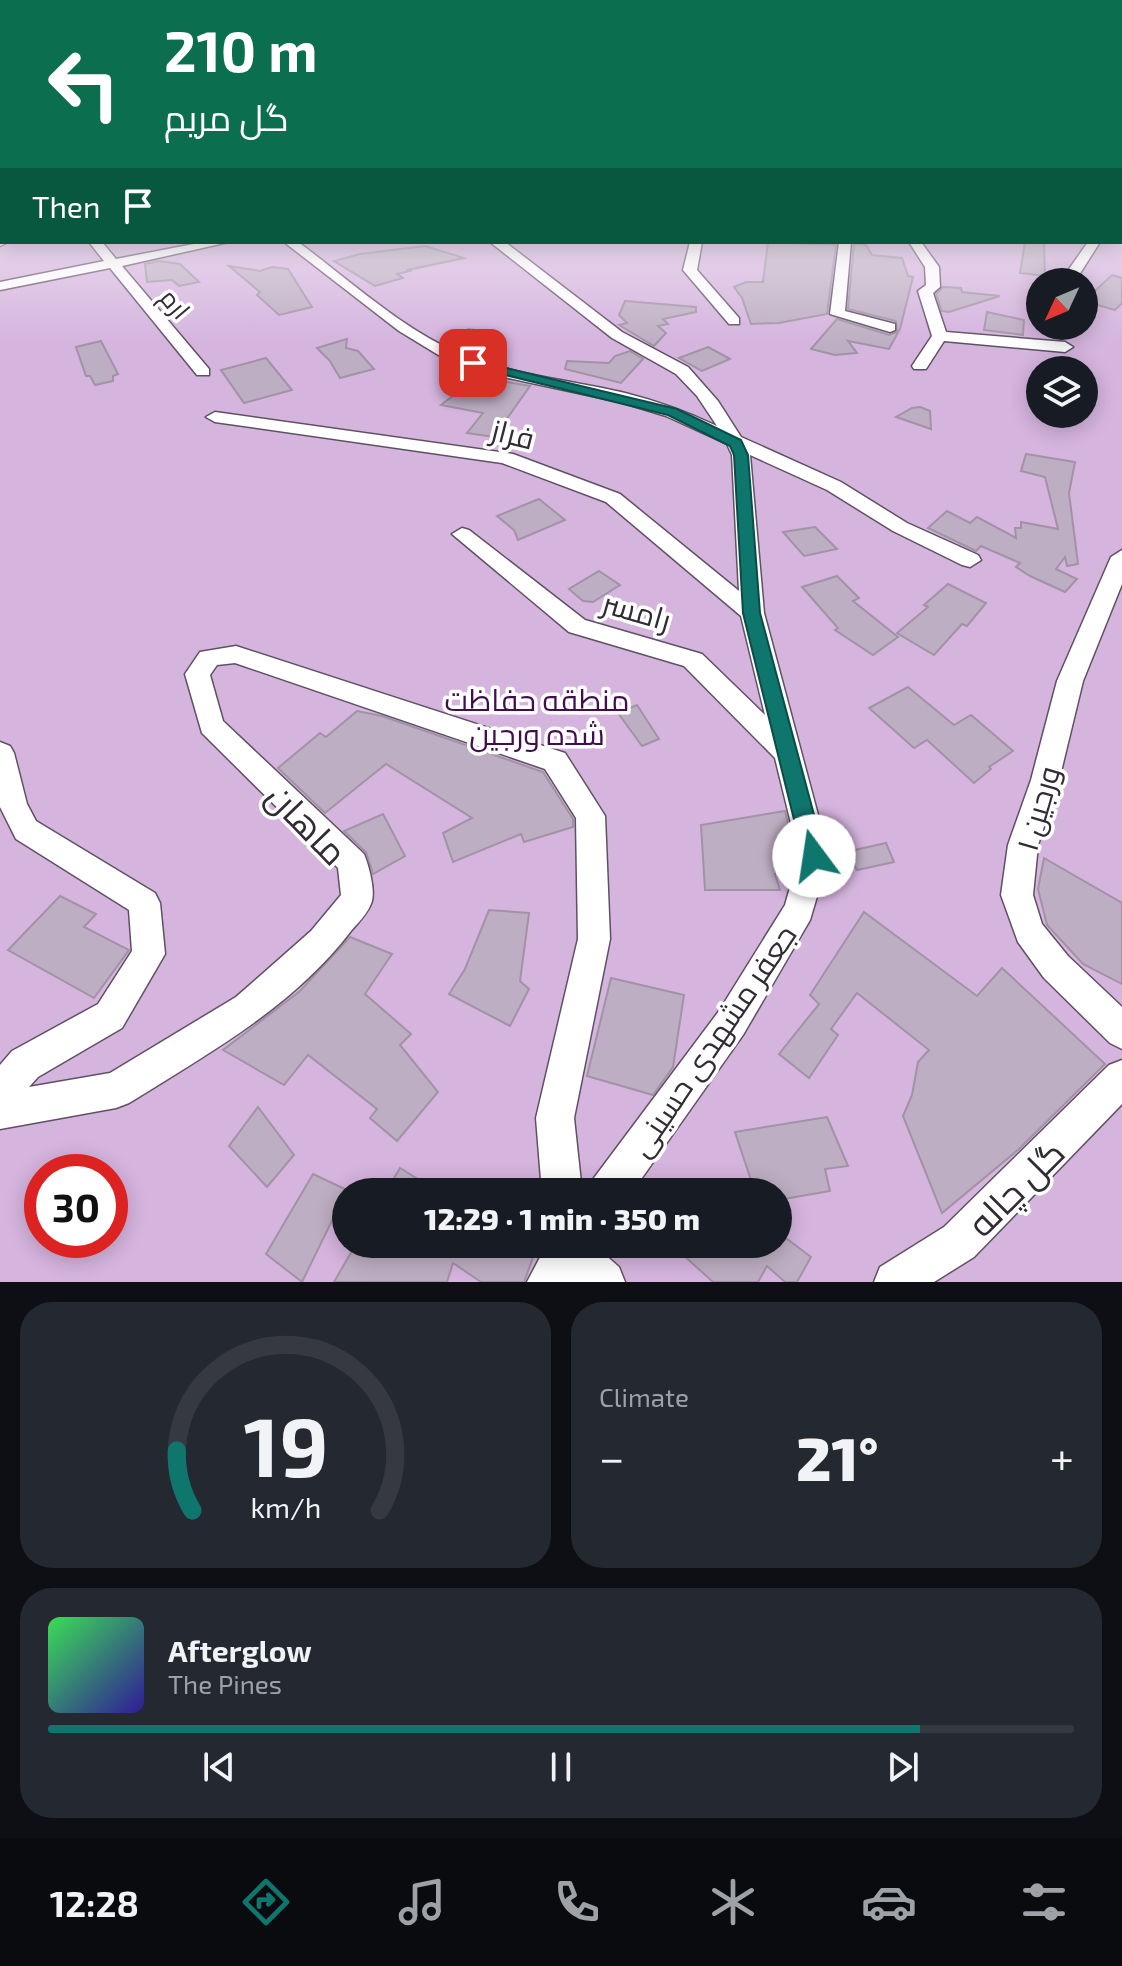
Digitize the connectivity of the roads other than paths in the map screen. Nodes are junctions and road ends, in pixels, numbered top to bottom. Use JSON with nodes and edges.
{"nodes":[{"id":1,"x":97,"y":244,"type":"edge"},
{"id":2,"x":213,"y":244,"type":"edge"},
{"id":3,"x":293,"y":244,"type":"edge"},
{"id":4,"x":499,"y":244,"type":"edge"},
{"id":5,"x":696,"y":244,"type":"edge"},
{"id":6,"x":845,"y":244,"type":"edge"},
{"id":7,"x":916,"y":244,"type":"edge"},
{"id":8,"x":1093,"y":244,"type":"edge"},
{"id":9,"x":113,"y":264,"type":"junction"},
{"id":10,"x":1077,"y":268,"type":"edge"},
{"id":11,"x":0,"y":286,"type":"edge"},
{"id":12,"x":734,"y":321,"type":"dead end"},
{"id":13,"x":890,"y":327,"type":"dead end"},
{"id":14,"x":940,"y":336,"type":"junction"},
{"id":15,"x":1065,"y":347,"type":"dead end"},
{"id":16,"x":920,"y":366,"type":"dead end"},
{"id":17,"x":203,"y":372,"type":"dead end"},
{"id":18,"x":215,"y":417,"type":"dead end"},
{"id":19,"x":736,"y":443,"type":"junction"},
{"id":20,"x":462,"y":534,"type":"dead end"},
{"id":21,"x":1122,"y":557,"type":"edge"},
{"id":22,"x":970,"y":560,"type":"dead end"},
{"id":23,"x":752,"y":613,"type":"junction"},
{"id":24,"x":0,"y":753,"type":"edge"},
{"id":25,"x":788,"y":753,"type":"junction"},
{"id":26,"x":1122,"y":1031,"type":"edge"},
{"id":27,"x":1122,"y":1078,"type":"edge"},
{"id":28,"x":561,"y":1178,"type":"edge"},
{"id":29,"x":618,"y":1178,"type":"edge"},
{"id":30,"x":568,"y":1258,"type":"edge"},
{"id":31,"x":604,"y":1282,"type":"edge"},
{"id":32,"x":895,"y":1282,"type":"edge"}],
"edges":[{"from":1,"to":9,"type":"street","name":"ارم"},
{"from":2,"to":9,"type":"street"},
{"from":3,"to":19,"type":"street"},
{"from":4,"to":19,"type":"street","name":"جعفر مشهدی حسینی"},
{"from":5,"to":12,"type":"street"},
{"from":6,"to":13,"type":"street"},
{"from":7,"to":14,"type":"street"},
{"from":8,"to":10,"type":"street"},
{"from":9,"to":11,"type":"street"},
{"from":9,"to":17,"type":"street","name":"ارم"},
{"from":14,"to":15,"type":"street"},
{"from":14,"to":16,"type":"street"},
{"from":18,"to":23,"type":"street","name":"فراز"},
{"from":19,"to":22,"type":"street"},
{"from":19,"to":23,"type":"street","name":"جعفر مشهدی حسینی"},
{"from":20,"to":25,"type":"street","name":"رامسر"},
{"from":21,"to":26,"type":"street","name":"ورجین ۱"},
{"from":23,"to":25,"type":"street","name":"جعفر مشهدی حسینی"},
{"from":24,"to":28,"type":"street","name":"ماهان"},
{"from":25,"to":29,"type":"street","name":"جعفر مشهدی حسینی"},
{"from":27,"to":32,"type":"street","name":"گل چاله"},
{"from":30,"to":31,"type":"street"}]}
